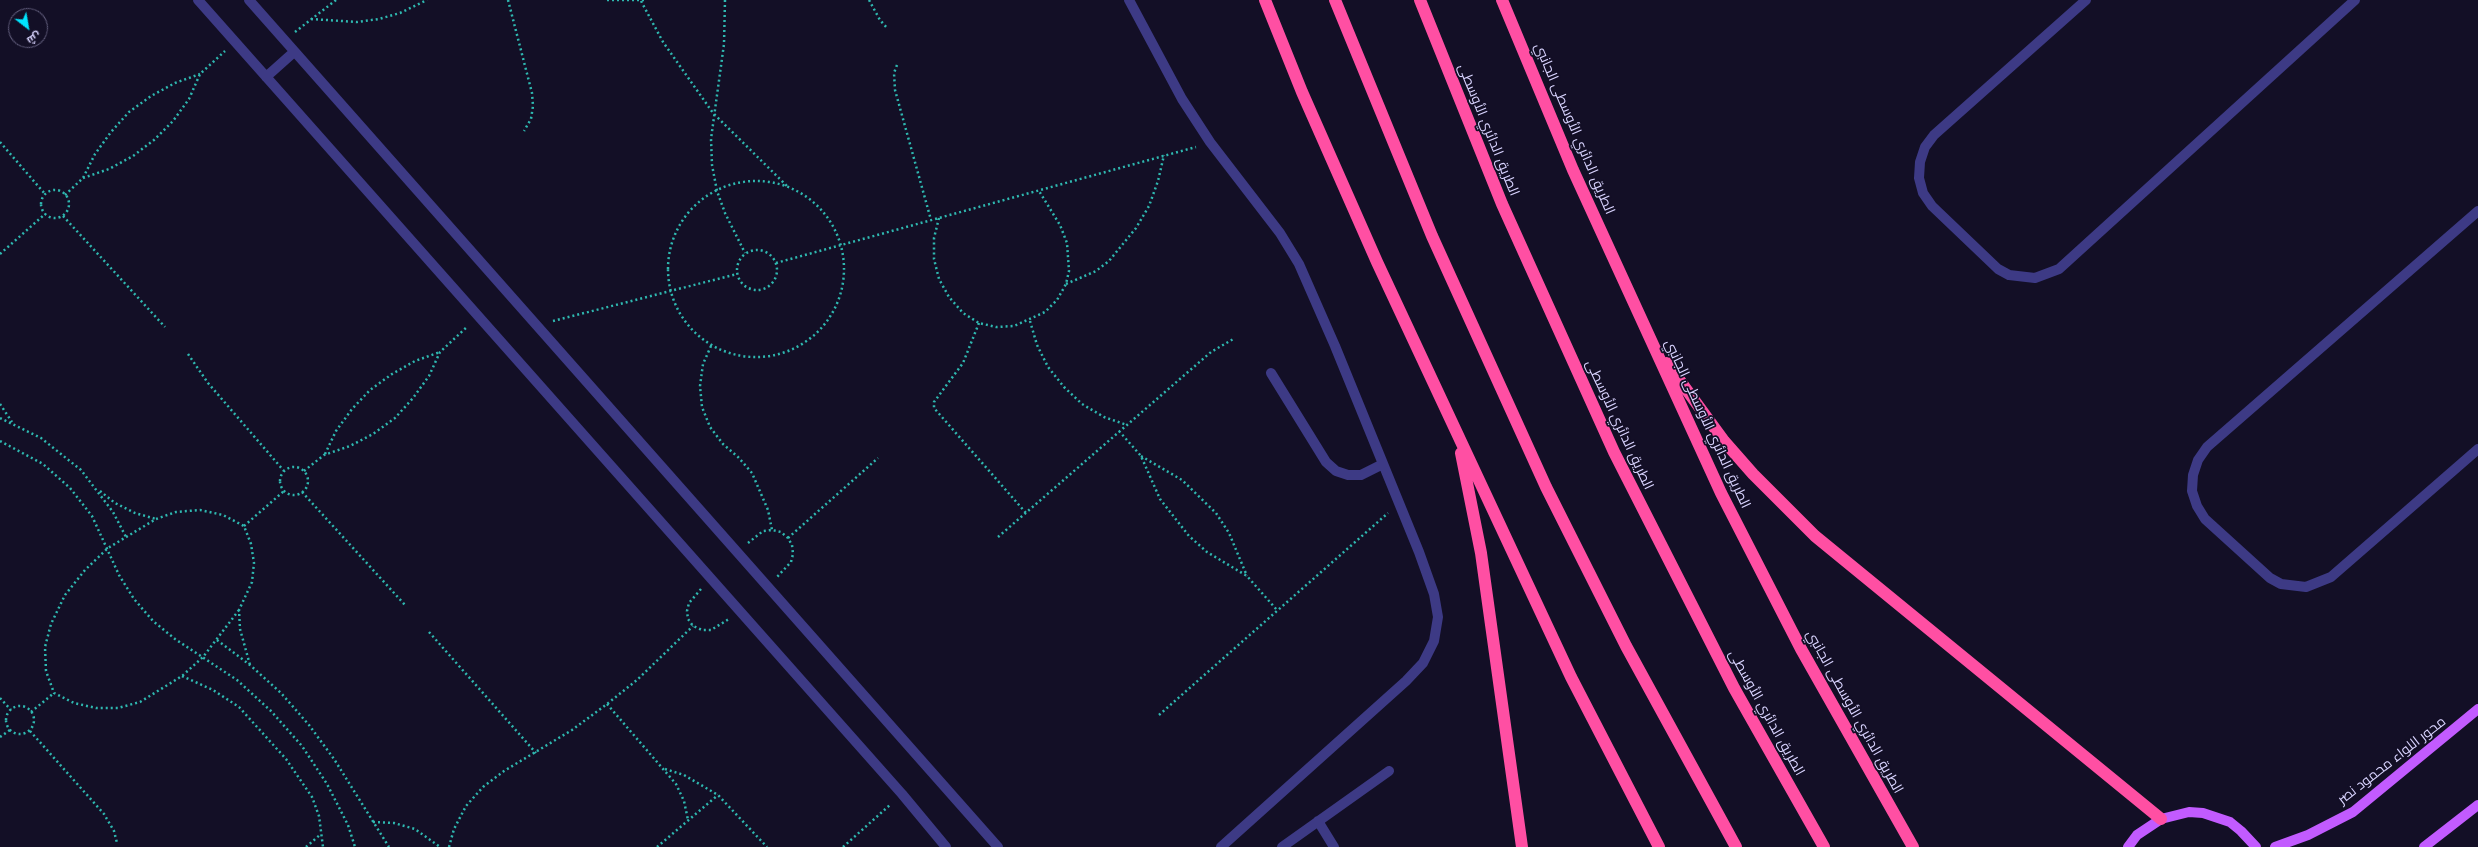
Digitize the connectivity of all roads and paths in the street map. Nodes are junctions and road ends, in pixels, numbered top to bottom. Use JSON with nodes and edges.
{"nodes":[{"id":1,"x":198,"y":0,"type":"edge"},
{"id":2,"x":249,"y":0,"type":"edge"},
{"id":3,"x":336,"y":0,"type":"edge"},
{"id":4,"x":427,"y":0,"type":"edge"},
{"id":5,"x":508,"y":0,"type":"edge"},
{"id":6,"x":608,"y":0,"type":"edge"},
{"id":7,"x":642,"y":0,"type":"edge"},
{"id":8,"x":725,"y":0,"type":"edge"},
{"id":9,"x":869,"y":0,"type":"edge"},
{"id":10,"x":1129,"y":0,"type":"edge"},
{"id":11,"x":1265,"y":0,"type":"edge"},
{"id":12,"x":1335,"y":0,"type":"edge"},
{"id":13,"x":1420,"y":0,"type":"edge"},
{"id":14,"x":1502,"y":0,"type":"edge"},
{"id":15,"x":2086,"y":0,"type":"edge"},
{"id":16,"x":2355,"y":0,"type":"edge"},
{"id":17,"x":311,"y":19,"type":"junction"},
{"id":18,"x":887,"y":28,"type":"dead end"},
{"id":19,"x":284,"y":40,"type":"junction"},
{"id":20,"x":235,"y":42,"type":"junction"},
{"id":21,"x":294,"y":52,"type":"junction"},
{"id":22,"x":897,"y":65,"type":"dead end"},
{"id":23,"x":200,"y":74,"type":"junction"},
{"id":24,"x":266,"y":77,"type":"junction"},
{"id":25,"x":713,"y":113,"type":"junction"},
{"id":26,"x":524,"y":131,"type":"dead end"},
{"id":27,"x":0,"y":142,"type":"edge"},
{"id":28,"x":1210,"y":142,"type":"junction"},
{"id":29,"x":1164,"y":155,"type":"junction"},
{"id":30,"x":83,"y":178,"type":"junction"},
{"id":31,"x":788,"y":187,"type":"junction"},
{"id":32,"x":1039,"y":190,"type":"junction"},
{"id":33,"x":717,"y":191,"type":"junction"},
{"id":34,"x":46,"y":194,"type":"junction"},
{"id":35,"x":65,"y":195,"type":"junction"},
{"id":36,"x":2478,"y":211,"type":"edge"},
{"id":37,"x":45,"y":214,"type":"junction"},
{"id":38,"x":63,"y":216,"type":"junction"},
{"id":39,"x":939,"y":218,"type":"junction"},
{"id":40,"x":931,"y":220,"type":"junction"},
{"id":41,"x":842,"y":245,"type":"junction"},
{"id":42,"x":745,"y":253,"type":"junction"},
{"id":43,"x":0,"y":254,"type":"edge"},
{"id":44,"x":776,"y":263,"type":"junction"},
{"id":45,"x":737,"y":274,"type":"junction"},
{"id":46,"x":1066,"y":284,"type":"junction"},
{"id":47,"x":670,"y":291,"type":"junction"},
{"id":48,"x":478,"y":316,"type":"junction"},
{"id":49,"x":1030,"y":321,"type":"junction"},
{"id":50,"x":978,"y":323,"type":"junction"},
{"id":51,"x":538,"y":326,"type":"junction"},
{"id":52,"x":165,"y":327,"type":"dead end"},
{"id":53,"x":1648,"y":333,"type":"junction"},
{"id":54,"x":1235,"y":338,"type":"dead end"},
{"id":55,"x":711,"y":346,"type":"junction"},
{"id":56,"x":440,"y":352,"type":"junction"},
{"id":57,"x":188,"y":354,"type":"dead end"},
{"id":58,"x":1271,"y":373,"type":"dead end"},
{"id":59,"x":0,"y":404,"type":"edge"},
{"id":60,"x":0,"y":418,"type":"edge"},
{"id":61,"x":12,"y":423,"type":"junction"},
{"id":62,"x":1127,"y":425,"type":"junction"},
{"id":63,"x":1456,"y":430,"type":"junction"},
{"id":64,"x":1119,"y":431,"type":"junction"},
{"id":65,"x":0,"y":441,"type":"edge"},
{"id":66,"x":2478,"y":449,"type":"edge"},
{"id":67,"x":324,"y":455,"type":"junction"},
{"id":68,"x":1141,"y":456,"type":"junction"},
{"id":69,"x":878,"y":458,"type":"dead end"},
{"id":70,"x":1383,"y":464,"type":"junction"},
{"id":71,"x":284,"y":471,"type":"junction"},
{"id":72,"x":304,"y":472,"type":"junction"},
{"id":73,"x":98,"y":490,"type":"junction"},
{"id":74,"x":284,"y":491,"type":"junction"},
{"id":75,"x":302,"y":492,"type":"junction"},
{"id":76,"x":1399,"y":503,"type":"junction"},
{"id":77,"x":1026,"y":513,"type":"junction"},
{"id":78,"x":156,"y":520,"type":"junction"},
{"id":79,"x":244,"y":526,"type":"junction"},
{"id":80,"x":772,"y":530,"type":"junction"},
{"id":81,"x":126,"y":537,"type":"junction"},
{"id":82,"x":998,"y":537,"type":"dead end"},
{"id":83,"x":788,"y":538,"type":"junction"},
{"id":84,"x":108,"y":548,"type":"junction"},
{"id":85,"x":738,"y":552,"type":"junction"},
{"id":86,"x":1247,"y":576,"type":"junction"},
{"id":87,"x":710,"y":578,"type":"junction"},
{"id":88,"x":768,"y":585,"type":"junction"},
{"id":89,"x":405,"y":605,"type":"dead end"},
{"id":90,"x":239,"y":610,"type":"junction"},
{"id":91,"x":1278,"y":610,"type":"junction"},
{"id":92,"x":740,"y":612,"type":"junction"},
{"id":93,"x":693,"y":626,"type":"junction"},
{"id":94,"x":428,"y":632,"type":"dead end"},
{"id":95,"x":216,"y":640,"type":"junction"},
{"id":96,"x":203,"y":657,"type":"junction"},
{"id":97,"x":250,"y":665,"type":"junction"},
{"id":98,"x":182,"y":676,"type":"junction"},
{"id":99,"x":54,"y":693,"type":"junction"},
{"id":100,"x":0,"y":698,"type":"edge"},
{"id":101,"x":607,"y":704,"type":"junction"},
{"id":102,"x":2478,"y":709,"type":"edge"},
{"id":103,"x":11,"y":710,"type":"junction"},
{"id":104,"x":31,"y":712,"type":"junction"},
{"id":105,"x":1158,"y":715,"type":"dead end"},
{"id":106,"x":10,"y":730,"type":"junction"},
{"id":107,"x":30,"y":731,"type":"junction"},
{"id":108,"x":0,"y":737,"type":"edge"},
{"id":109,"x":536,"y":753,"type":"junction"},
{"id":110,"x":665,"y":769,"type":"junction"},
{"id":111,"x":1390,"y":771,"type":"dead end"},
{"id":112,"x":718,"y":794,"type":"junction"},
{"id":113,"x":902,"y":794,"type":"junction"},
{"id":114,"x":2478,"y":806,"type":"edge"},
{"id":115,"x":2161,"y":819,"type":"junction"},
{"id":116,"x":688,"y":820,"type":"junction"},
{"id":117,"x":1318,"y":821,"type":"junction"},
{"id":118,"x":373,"y":822,"type":"junction"},
{"id":119,"x":322,"y":834,"type":"junction"},
{"id":120,"x":117,"y":843,"type":"dead end"},
{"id":121,"x":306,"y":847,"type":"edge"},
{"id":122,"x":323,"y":847,"type":"edge"},
{"id":123,"x":355,"y":847,"type":"edge"},
{"id":124,"x":389,"y":847,"type":"edge"},
{"id":125,"x":440,"y":847,"type":"edge"},
{"id":126,"x":449,"y":847,"type":"edge"},
{"id":127,"x":657,"y":847,"type":"edge"},
{"id":128,"x":767,"y":847,"type":"edge"},
{"id":129,"x":843,"y":847,"type":"edge"},
{"id":130,"x":946,"y":847,"type":"edge"},
{"id":131,"x":998,"y":847,"type":"edge"},
{"id":132,"x":1221,"y":847,"type":"edge"},
{"id":133,"x":1282,"y":847,"type":"edge"},
{"id":134,"x":1334,"y":847,"type":"edge"},
{"id":135,"x":1522,"y":847,"type":"edge"},
{"id":136,"x":1659,"y":847,"type":"edge"},
{"id":137,"x":1736,"y":847,"type":"edge"},
{"id":138,"x":1824,"y":847,"type":"edge"},
{"id":139,"x":1913,"y":847,"type":"edge"},
{"id":140,"x":2128,"y":847,"type":"edge"},
{"id":141,"x":2256,"y":847,"type":"edge"},
{"id":142,"x":2275,"y":847,"type":"edge"},
{"id":143,"x":2424,"y":847,"type":"edge"}],
"edges":[{"from":1,"to":20,"type":"street"},
{"from":2,"to":19,"type":"street"},
{"from":3,"to":17,"type":"path"},
{"from":4,"to":17,"type":"path"},
{"from":5,"to":26,"type":"path"},
{"from":6,"to":7,"type":"path"},
{"from":7,"to":25,"type":"path"},
{"from":8,"to":25,"type":"path"},
{"from":9,"to":18,"type":"path"},
{"from":10,"to":28,"type":"street"},
{"from":11,"to":63,"type":"highway"},
{"from":12,"to":137,"type":"highway"},
{"from":13,"to":138,"type":"highway","name":"الطريق الدائري الأوسطى"},
{"from":14,"to":53,"type":"highway","name":"الطريق الدائري الأوسطى الجانبي"},
{"from":15,"to":16,"type":"street"},
{"from":17,"to":19,"type":"path"},
{"from":19,"to":21,"type":"street"},
{"from":20,"to":23,"type":"path"},
{"from":20,"to":24,"type":"street"},
{"from":21,"to":24,"type":"street"},
{"from":21,"to":51,"type":"street"},
{"from":22,"to":40,"type":"path"},
{"from":23,"to":30,"type":"path"},
{"from":23,"to":30,"type":"path"},
{"from":24,"to":48,"type":"street"},
{"from":25,"to":31,"type":"path"},
{"from":25,"to":33,"type":"path"},
{"from":27,"to":34,"type":"path"},
{"from":28,"to":29,"type":"path"},
{"from":28,"to":70,"type":"street"},
{"from":29,"to":32,"type":"path"},
{"from":29,"to":46,"type":"path"},
{"from":30,"to":35,"type":"path"},
{"from":31,"to":33,"type":"path"},
{"from":31,"to":41,"type":"path"},
{"from":32,"to":39,"type":"path"},
{"from":32,"to":46,"type":"path"},
{"from":33,"to":42,"type":"path"},
{"from":33,"to":47,"type":"path"},
{"from":34,"to":35,"type":"path"},
{"from":34,"to":37,"type":"path"},
{"from":35,"to":38,"type":"path"},
{"from":36,"to":66,"type":"street"},
{"from":37,"to":38,"type":"path"},
{"from":37,"to":43,"type":"path"},
{"from":38,"to":52,"type":"path"},
{"from":39,"to":40,"type":"path"},
{"from":39,"to":50,"type":"path"},
{"from":40,"to":41,"type":"path"},
{"from":41,"to":44,"type":"path"},
{"from":41,"to":55,"type":"path"},
{"from":42,"to":44,"type":"path"},
{"from":42,"to":45,"type":"path"},
{"from":44,"to":45,"type":"path"},
{"from":45,"to":47,"type":"path"},
{"from":46,"to":49,"type":"path"},
{"from":47,"to":51,"type":"path"},
{"from":47,"to":55,"type":"path"},
{"from":48,"to":56,"type":"path"},
{"from":48,"to":87,"type":"street"},
{"from":49,"to":50,"type":"path"},
{"from":49,"to":62,"type":"path"},
{"from":50,"to":77,"type":"path"},
{"from":51,"to":85,"type":"street"},
{"from":53,"to":115,"type":"highway"},
{"from":53,"to":139,"type":"highway","name":"الطريق الدائري الأوسطى الجانبي"},
{"from":54,"to":62,"type":"path"},
{"from":55,"to":80,"type":"path"},
{"from":56,"to":67,"type":"path"},
{"from":56,"to":67,"type":"path"},
{"from":57,"to":71,"type":"path"},
{"from":58,"to":70,"type":"street"},
{"from":59,"to":61,"type":"path"},
{"from":60,"to":61,"type":"path"},
{"from":61,"to":73,"type":"path"},
{"from":62,"to":64,"type":"path"},
{"from":63,"to":135,"type":"highway"},
{"from":63,"to":136,"type":"highway"},
{"from":64,"to":68,"type":"path"},
{"from":64,"to":77,"type":"path"},
{"from":65,"to":84,"type":"path"},
{"from":67,"to":72,"type":"path"},
{"from":68,"to":86,"type":"path"},
{"from":68,"to":86,"type":"path"},
{"from":69,"to":83,"type":"path"},
{"from":70,"to":76,"type":"street"},
{"from":71,"to":72,"type":"path"},
{"from":71,"to":74,"type":"path"},
{"from":72,"to":75,"type":"path"},
{"from":73,"to":78,"type":"path"},
{"from":73,"to":81,"type":"path"},
{"from":74,"to":75,"type":"path"},
{"from":74,"to":79,"type":"path"},
{"from":75,"to":89,"type":"path"},
{"from":76,"to":91,"type":"path"},
{"from":76,"to":132,"type":"street"},
{"from":77,"to":82,"type":"path"},
{"from":78,"to":79,"type":"path"},
{"from":78,"to":81,"type":"path"},
{"from":79,"to":90,"type":"path"},
{"from":80,"to":83,"type":"path"},
{"from":80,"to":85,"type":"path"},
{"from":81,"to":84,"type":"path"},
{"from":83,"to":88,"type":"path"},
{"from":84,"to":96,"type":"path"},
{"from":84,"to":99,"type":"path"},
{"from":85,"to":88,"type":"street"},
{"from":86,"to":91,"type":"path"},
{"from":87,"to":92,"type":"street"},
{"from":87,"to":93,"type":"path"},
{"from":88,"to":131,"type":"street"},
{"from":90,"to":95,"type":"path"},
{"from":90,"to":97,"type":"path"},
{"from":91,"to":105,"type":"path"},
{"from":92,"to":93,"type":"path"},
{"from":92,"to":113,"type":"street"},
{"from":93,"to":101,"type":"path"},
{"from":94,"to":109,"type":"path"},
{"from":95,"to":96,"type":"path"},
{"from":95,"to":97,"type":"path"},
{"from":96,"to":98,"type":"path"},
{"from":96,"to":123,"type":"path"},
{"from":97,"to":118,"type":"path"},
{"from":98,"to":99,"type":"path"},
{"from":98,"to":119,"type":"path"},
{"from":99,"to":104,"type":"path"},
{"from":100,"to":103,"type":"path"},
{"from":101,"to":109,"type":"path"},
{"from":101,"to":110,"type":"path"},
{"from":102,"to":142,"type":"main road","name":"محور اللواء محمود نصر"},
{"from":103,"to":104,"type":"path"},
{"from":103,"to":106,"type":"path"},
{"from":104,"to":107,"type":"path"},
{"from":106,"to":107,"type":"path"},
{"from":106,"to":108,"type":"path"},
{"from":107,"to":120,"type":"path"},
{"from":109,"to":126,"type":"path"},
{"from":110,"to":112,"type":"path"},
{"from":110,"to":116,"type":"path"},
{"from":111,"to":117,"type":"street"},
{"from":112,"to":116,"type":"path"},
{"from":112,"to":128,"type":"path"},
{"from":113,"to":129,"type":"path"},
{"from":113,"to":130,"type":"street"},
{"from":114,"to":143,"type":"main road"},
{"from":115,"to":140,"type":"main road"},
{"from":115,"to":141,"type":"main road"},
{"from":116,"to":127,"type":"path"},
{"from":117,"to":133,"type":"street"},
{"from":117,"to":134,"type":"street"},
{"from":118,"to":124,"type":"path"},
{"from":118,"to":125,"type":"path"},
{"from":119,"to":121,"type":"path"},
{"from":119,"to":122,"type":"path"}]}
